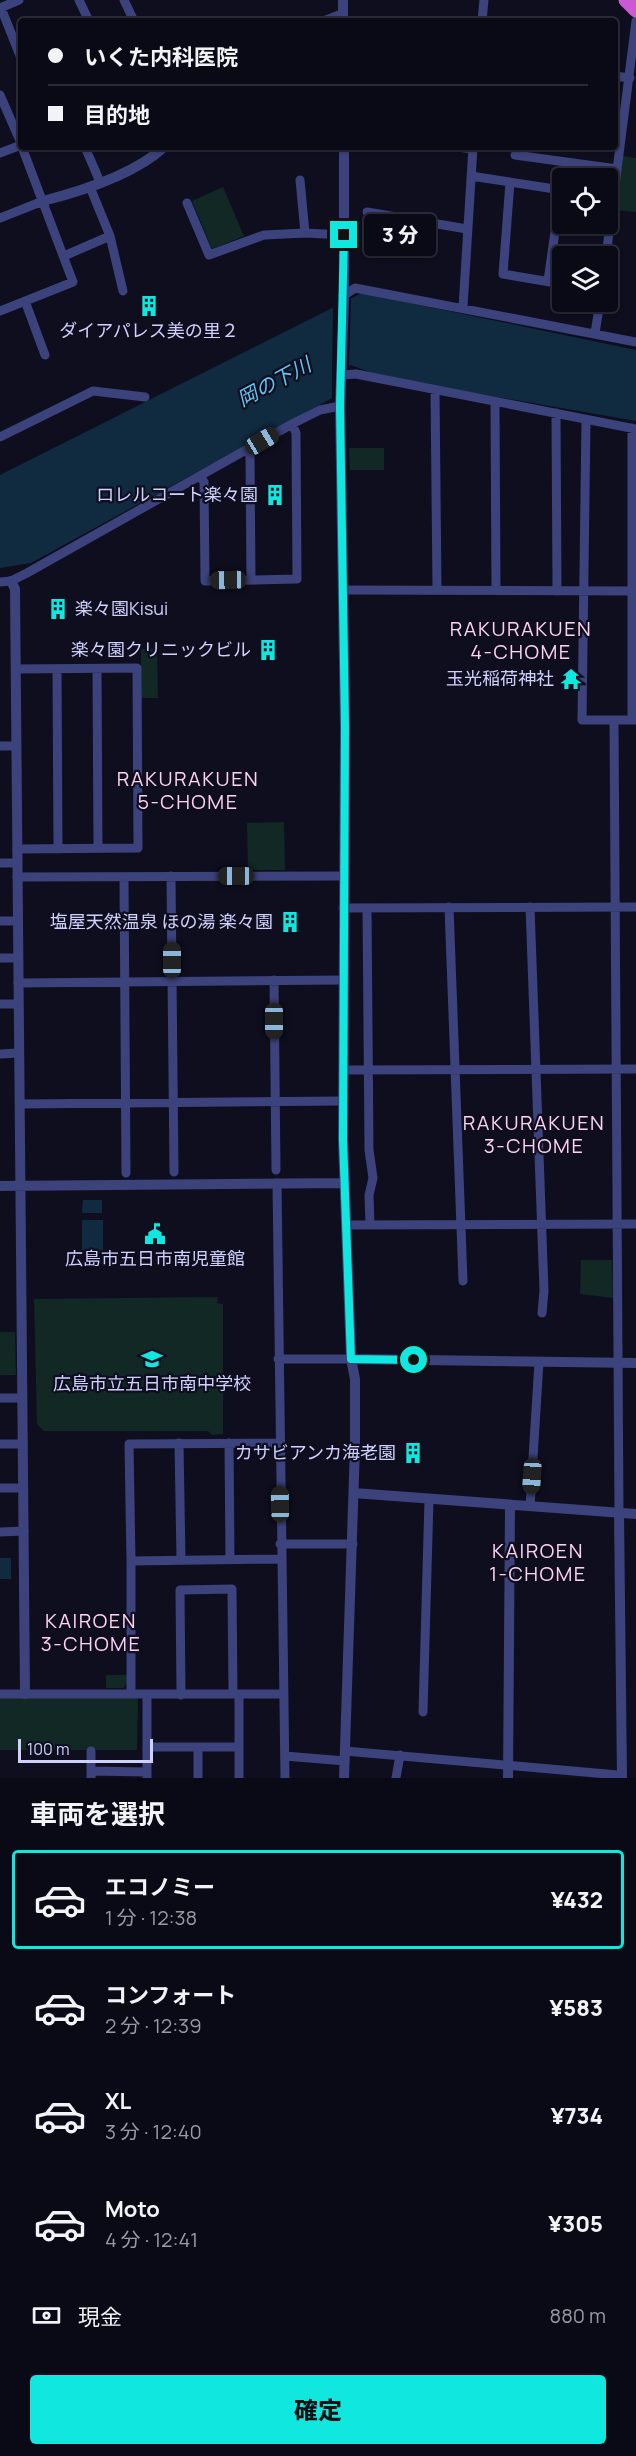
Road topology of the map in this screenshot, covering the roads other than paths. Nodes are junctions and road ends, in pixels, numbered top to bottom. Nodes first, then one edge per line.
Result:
1 (20, 0) edge
2 (79, 0) edge
3 (124, 0) edge
4 (343, 0) edge
5 (484, 0) edge
6 (0, 8) edge
7 (633, 8) edge
8 (88, 18) edge
9 (133, 18) edge
10 (343, 18) edge
11 (482, 18) edge
12 (18, 51) edge
13 (618, 76) edge
14 (630, 78) junction
15 (0, 95) edge
16 (18, 118) edge
17 (11, 121) junction
18 (18, 136) edge
19 (18, 146) edge
20 (24, 150) edge
21 (86, 150) edge
22 (160, 150) edge
23 (344, 150) edge
24 (473, 150) edge
25 (0, 153) edge
26 (515, 155) dead end
27 (610, 168) edge
28 (617, 168) edge
29 (471, 176) junction
30 (300, 180) dead end
31 (510, 182) junction
32 (95, 185) junction
33 (43, 201) junction
34 (187, 203) dead end
35 (368, 212) dead end
36 (0, 218) edge
37 (467, 229) junction
38 (305, 233) junction
39 (344, 235) junction
40 (110, 236) junction
41 (64, 256) junction
42 (548, 281) junction
43 (552, 282) edge
44 (123, 291) dead end
45 (343, 298) junction
46 (25, 301) junction
47 (463, 307) junction
48 (0, 311) edge
49 (598, 312) edge
50 (595, 333) junction
51 (636, 342) edge
52 (45, 355) dead end
53 (341, 372) junction
54 (435, 390) junction
55 (146, 397) dead end
56 (495, 402) junction
57 (340, 406) junction
58 (556, 413) junction
59 (586, 420) junction
60 (292, 424) junction
61 (634, 428) edge
62 (0, 437) edge
63 (247, 450) junction
64 (200, 476) junction
65 (251, 580) junction
66 (5, 581) edge
67 (344, 590) junction
68 (437, 590) junction
69 (496, 590) junction
70 (557, 591) junction
71 (584, 591) junction
72 (634, 591) edge
73 (16, 669) junction
74 (57, 669) junction
75 (97, 669) junction
76 (614, 720) junction
77 (634, 720) edge
78 (0, 746) edge
79 (16, 746) junction
80 (98, 848) junction
81 (17, 849) junction
82 (58, 849) junction
83 (0, 863) edge
84 (17, 863) junction
85 (171, 876) junction
86 (343, 876) junction
87 (17, 877) junction
88 (124, 877) junction
89 (449, 907) junction
90 (530, 907) junction
91 (614, 907) junction
92 (636, 907) edge
93 (343, 908) junction
94 (367, 908) junction
95 (0, 921) edge
96 (18, 921) junction
97 (0, 958) edge
98 (18, 958) junction
99 (274, 980) junction
100 (344, 980) junction
101 (172, 981) junction
102 (125, 982) junction
103 (18, 983) junction
104 (0, 1004) edge
105 (18, 1004) junction
106 (19, 1053) junction
107 (0, 1054) edge
108 (454, 1069) junction
109 (615, 1069) junction
110 (636, 1069) edge
111 (344, 1070) junction
112 (369, 1070) junction
113 (536, 1070) junction
114 (275, 1101) junction
115 (344, 1101) junction
116 (126, 1103) junction
117 (173, 1103) junction
118 (20, 1104) junction
119 (276, 1170) dead end
120 (174, 1172) dead end
121 (126, 1173) dead end
122 (278, 1182) junction
123 (345, 1183) junction
124 (20, 1185) junction
125 (0, 1186) edge
126 (616, 1224) junction
127 (636, 1224) edge
128 (346, 1225) junction
129 (370, 1225) junction
130 (460, 1225) junction
131 (541, 1225) junction
132 (463, 1281) dead end
133 (542, 1313) dead end
134 (278, 1359) junction
135 (351, 1359) junction
136 (539, 1362) junction
137 (617, 1362) junction
138 (636, 1364) edge
139 (0, 1398) edge
140 (22, 1398) junction
141 (179, 1443) junction
142 (229, 1443) junction
143 (279, 1443) junction
144 (0, 1444) edge
145 (22, 1444) junction
146 (0, 1488) edge
147 (23, 1488) junction
148 (354, 1493) junction
149 (429, 1499) junction
150 (510, 1505) junction
151 (530, 1506) junction
152 (619, 1513) junction
153 (636, 1514) edge
154 (24, 1531) junction
155 (0, 1532) edge
156 (280, 1544) junction
157 (353, 1544) junction
158 (181, 1560) junction
159 (230, 1560) junction
160 (280, 1560) junction
161 (131, 1561) junction
162 (0, 1694) edge
163 (25, 1694) junction
164 (131, 1694) junction
165 (147, 1694) junction
166 (236, 1694) junction
167 (282, 1694) junction
168 (181, 1695) junction
169 (423, 1712) dead end
170 (147, 1747) junction
171 (198, 1747) junction
172 (239, 1747) junction
173 (91, 1751) dead end
174 (400, 1755) junction
175 (285, 1756) junction
176 (345, 1756) junction
177 (508, 1765) junction
178 (91, 1775) edge
179 (147, 1775) edge
180 (198, 1778) edge
181 (239, 1778) edge
182 (285, 1778) edge
183 (344, 1778) edge
184 (396, 1778) edge
185 (402, 1778) edge
186 (508, 1778) edge
187 (623, 1778) edge

1 - 6 street
2 - 8 street
3 - 9 street
4 - 10 street
5 - 11 street
6 - 12 street
7 - 14 street
13 - 14 street
14 - 28 street
15 - 17 street
16 - 17 street
17 - 18 street
19 - 25 street
20 - 33 street
21 - 32 street
22 - 32 street
23 - 39 street
24 - 29 street
26 - 27 street
29 - 31 street
29 - 37 street
30 - 38 street
31 - 42 street
31 - 42 street
32 - 33 street
32 - 40 street
33 - 36 street
33 - 41 street
34 - 38 street
35 - 37 street
37 - 47 street
38 - 39 street
39 - 45 street
40 - 41 street
40 - 44 street
41 - 46 street
42 - 43 street
45 - 47 street
45 - 53 street
46 - 48 street
46 - 52 street
47 - 50 street
49 - 50 street
50 - 51 street
53 - 54 street
53 - 57 street
54 - 56 street
54 - 68 street
55 - 62 street
56 - 58 street
56 - 69 street
57 - 60 street
57 - 67 street
58 - 59 street
58 - 70 street
59 - 61 street
59 - 71 street
60 - 63 street
60 - 65 street
61 - 72 street
63 - 64 street
63 - 65 street
64 - 65 street
64 - 66 street
66 - 73 street
67 - 68 street
67 - 86 street
68 - 69 street
69 - 70 street
70 - 71 street
71 - 72 street
71 - 76 street
72 - 77 street
73 - 74 street
73 - 79 street
74 - 75 street
74 - 82 street
75 - 80 street
75 - 80 street
76 - 77 street
76 - 91 street
78 - 79 street
79 - 81 street
80 - 82 street
81 - 82 street
81 - 84 street
83 - 84 street
84 - 87 street
85 - 86 street
85 - 88 street
85 - 101 street
86 - 93 street
87 - 88 street
87 - 96 street
88 - 102 street
89 - 90 street
89 - 94 street
89 - 108 street
90 - 91 street
90 - 113 street
91 - 92 street
91 - 109 street
93 - 94 street
93 - 100 street
94 - 112 street
95 - 96 street
96 - 98 street
97 - 98 street
98 - 103 street
99 - 100 street
99 - 101 street
99 - 114 street
100 - 111 street
101 - 102 street
101 - 117 street
102 - 103 street
102 - 116 street
103 - 105 street
104 - 105 street
105 - 106 street
106 - 107 street
106 - 118 street
108 - 112 street
108 - 113 street
108 - 130 street
109 - 110 street
109 - 113 street
109 - 126 street
111 - 112 street
111 - 115 street
112 - 129 street
113 - 131 street
114 - 115 street
114 - 117 street
114 - 119 street
115 - 123 street
116 - 117 street
116 - 118 street
116 - 121 street
117 - 120 street
118 - 124 street
122 - 123 street
122 - 124 street
122 - 134 street
123 - 128 street
124 - 125 street
124 - 140 street
126 - 127 street
126 - 131 street
126 - 137 street
128 - 129 street
128 - 135 street
129 - 130 street
130 - 131 street
130 - 132 street
131 - 133 street
134 - 135 street
134 - 143 street
135 - 136 street
135 - 148 street
136 - 137 street
136 - 151 street
137 - 138 street
137 - 152 street
139 - 140 street
140 - 145 street
141 - 142 street
141 - 158 street
141 - 161 street
142 - 143 street
142 - 159 street
143 - 156 street
144 - 145 street
145 - 147 street
146 - 147 street
147 - 154 street
148 - 149 street
148 - 157 street
149 - 150 street
149 - 169 street
150 - 151 street
150 - 177 street
151 - 152 street
152 - 153 street
152 - 187 street
154 - 155 street
154 - 163 street
156 - 157 street
156 - 160 street
157 - 176 street
158 - 159 street
158 - 161 street
159 - 160 street
160 - 167 street
161 - 164 street
162 - 163 street
163 - 164 street
164 - 165 street
165 - 168 street
165 - 170 street
166 - 167 street
166 - 168 street
166 - 168 street
166 - 172 street
167 - 175 street
170 - 171 street
170 - 179 street
171 - 172 street
171 - 180 street
172 - 181 street
173 - 178 street
174 - 176 street
174 - 177 street
174 - 184 street
174 - 185 street
175 - 176 street
175 - 182 street
176 - 183 street
177 - 186 street
177 - 187 street
178 - 179 street

